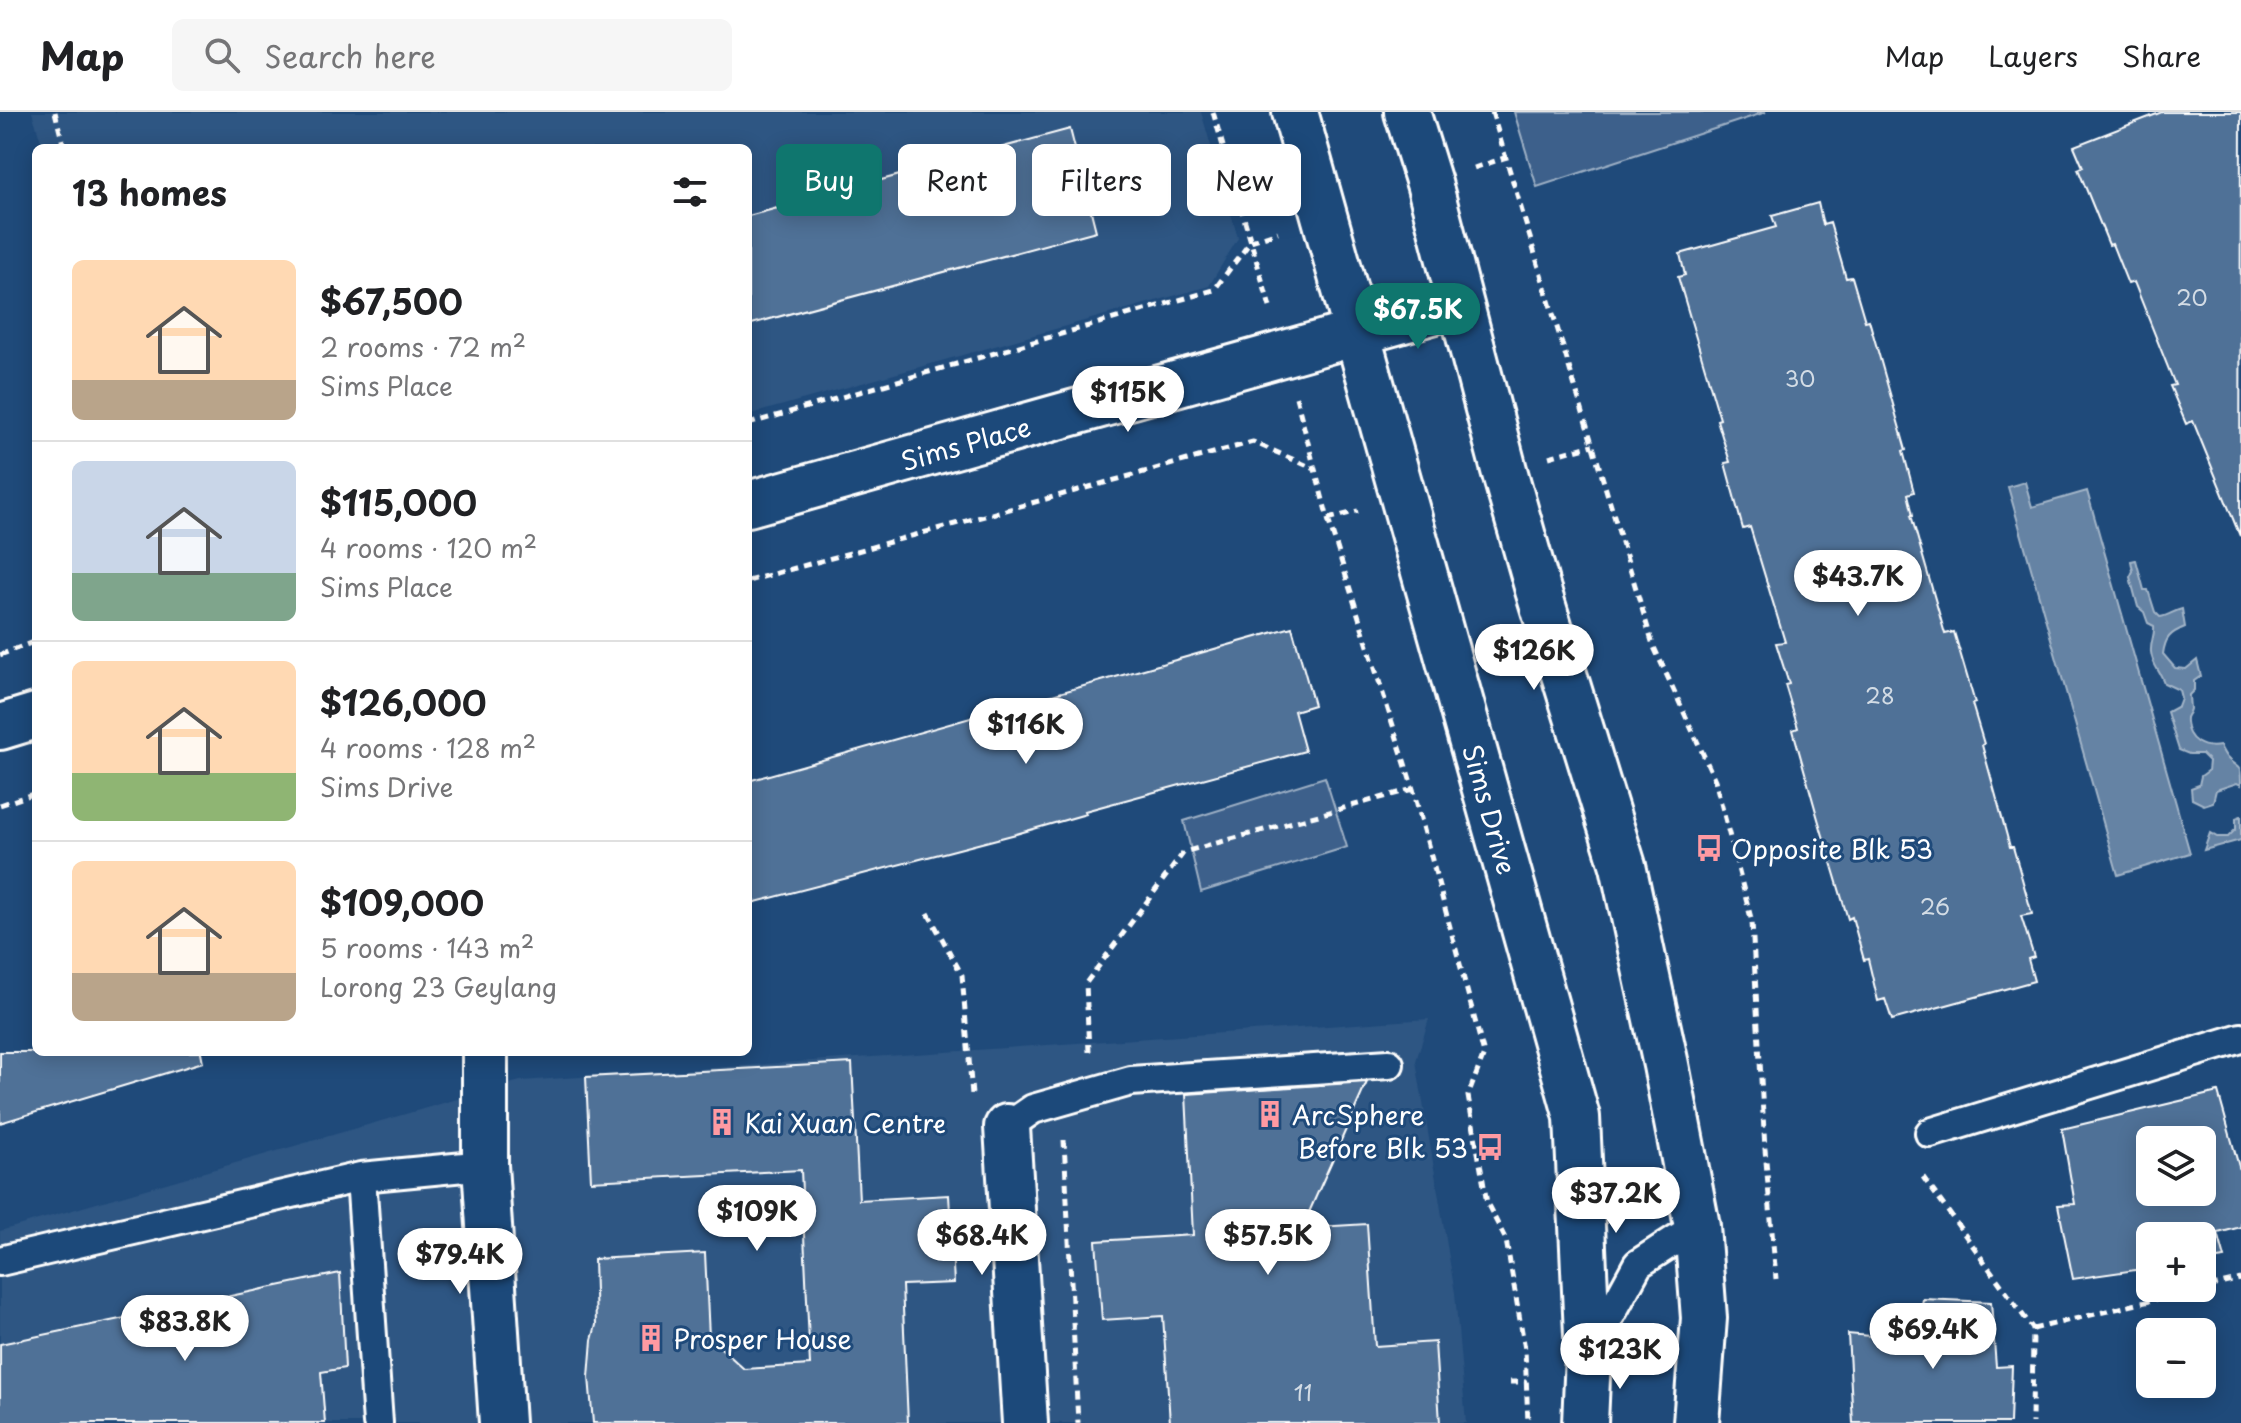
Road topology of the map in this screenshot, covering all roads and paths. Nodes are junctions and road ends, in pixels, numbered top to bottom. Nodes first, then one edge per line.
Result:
1 (55, 112) edge
2 (1213, 112) edge
3 (1295, 112) edge
4 (1407, 112) edge
5 (1492, 112) edge
6 (63, 144) edge
7 (1504, 158) junction
8 (1429, 183) junction
9 (1325, 217) junction
10 (1251, 241) junction
11 (1460, 304) junction
12 (1358, 332) junction
13 (1284, 355) junction
14 (752, 423) edge
15 (1315, 469) junction
16 (752, 503) edge
17 (752, 580) edge
18 (32, 643) edge
19 (0, 655) edge
20 (32, 717) edge
21 (0, 727) edge
22 (32, 794) edge
23 (0, 805) edge
24 (2241, 1038) edge
25 (485, 1056) edge
26 (1389, 1064) dead end
27 (1007, 1127) joint
28 (1930, 1133) dead end
29 (485, 1165) junction
30 (361, 1177) junction
31 (1923, 1177) dead end
32 (1697, 1226) junction
33 (0, 1261) edge
34 (1776, 1279) dead end
35 (2241, 1279) edge
36 (2033, 1329) junction
37 (1588, 1356) junction
38 (1510, 1382) dead end
39 (1527, 1382) junction
40 (378, 1423) edge
41 (502, 1423) edge
42 (1025, 1423) edge
43 (1528, 1423) edge
44 (1585, 1423) edge
45 (1696, 1423) edge
46 (2032, 1423) edge

1 - 6 path
2 - 10 path
3 - 9 street, Sims Drive
4 - 8 street
5 - 7 path
7 - 8 path
7 - 34 path
8 - 11 street
9 - 10 path
9 - 12 street, Sims Drive
10 - 13 path
10 - 14 path
11 - 12 street, Sims Place
11 - 32 street
12 - 13 street, Sims Place
12 - 37 street, Sims Drive
13 - 15 path
13 - 16 street, Sims Place
15 - 17 path
15 - 39 path
18 - 19 path
20 - 21 street
22 - 23 path
24 - 28 lane
25 - 29 street
26 - 27 lane
27 - 42 street
29 - 30 lane
29 - 41 street
30 - 33 lane
30 - 40 lane
31 - 36 path
32 - 37 lane
32 - 45 street
35 - 36 path
36 - 46 path
37 - 44 street, Sims Drive
38 - 39 path
39 - 43 path

